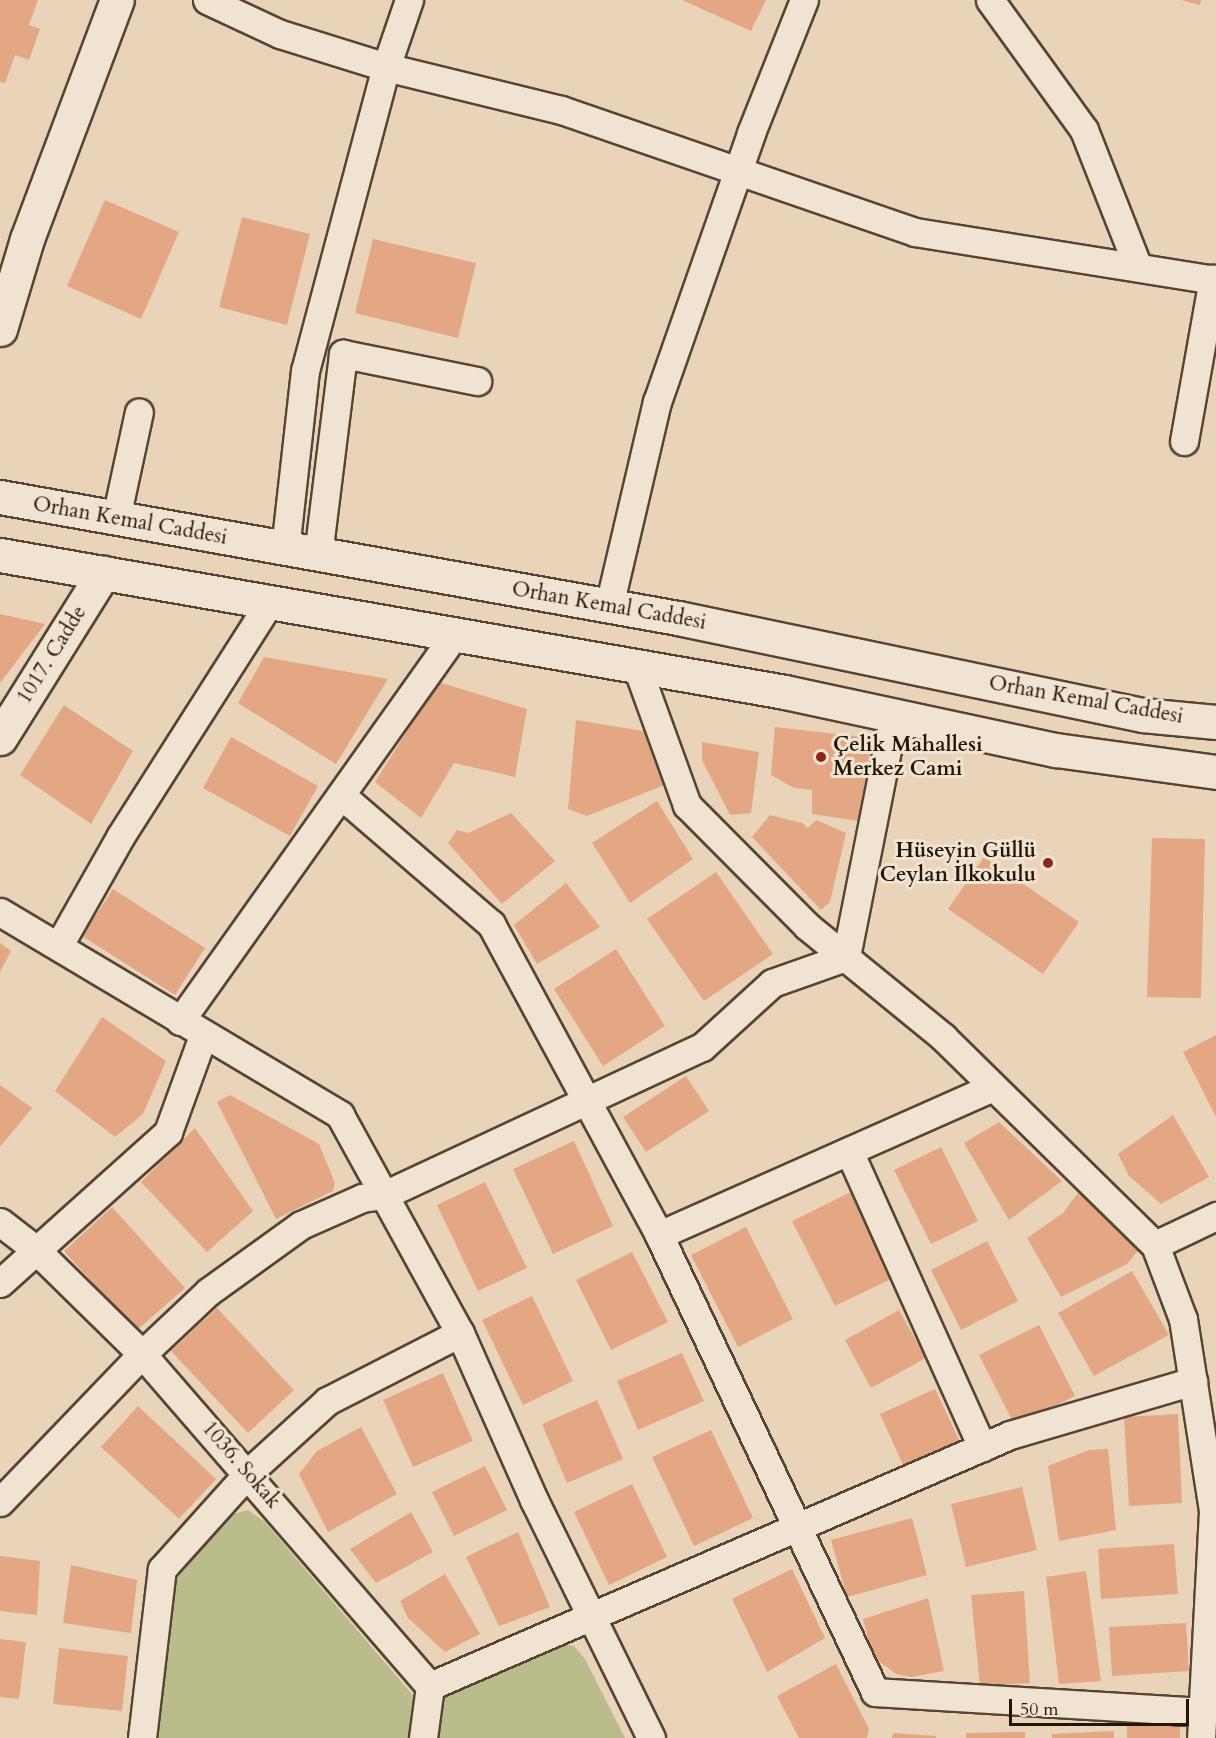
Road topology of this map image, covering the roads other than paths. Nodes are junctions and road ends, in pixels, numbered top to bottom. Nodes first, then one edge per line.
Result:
1 (117, 0) edge
2 (207, 0) edge
3 (409, 0) edge
4 (804, 0) edge
5 (990, 0) edge
6 (386, 67) junction
7 (738, 170) junction
8 (1138, 267) junction
9 (1214, 279) edge
10 (0, 328) edge
11 (477, 381) dead end
12 (139, 411) dead end
13 (1184, 441) dead end
14 (0, 497) edge
15 (116, 518) junction
16 (285, 549) junction
17 (0, 555) edge
18 (318, 555) junction
19 (103, 573) junction
20 (269, 603) junction
21 (609, 606) junction
22 (454, 636) junction
23 (637, 667) junction
24 (894, 715) junction
25 (1216, 722) edge
26 (0, 738) edge
27 (1216, 772) edge
28 (341, 795) junction
29 (0, 912) edge
30 (59, 945) junction
31 (846, 957) junction
32 (180, 1021) junction
33 (203, 1036) junction
34 (993, 1087) junction
35 (588, 1100) junction
36 (849, 1151) junction
37 (384, 1195) junction
38 (1216, 1216) edge
39 (0, 1222) edge
40 (659, 1235) junction
41 (1155, 1245) junction
42 (35, 1249) junction
43 (0, 1283) edge
44 (460, 1334) junction
45 (142, 1354) junction
46 (1193, 1381) junction
47 (982, 1447) junction
48 (248, 1473) junction
49 (0, 1502) edge
50 (1215, 1511) edge
51 (799, 1528) junction
52 (592, 1617) junction
53 (430, 1686) junction
54 (1202, 1725) edge
55 (142, 1738) edge
56 (423, 1738) edge
57 (651, 1738) edge

1 - 10 main road
2 - 6 street
3 - 6 street
4 - 7 street
5 - 8 street
6 - 7 street
6 - 16 street
7 - 8 street
7 - 21 street
8 - 9 street
9 - 13 street
11 - 18 street
12 - 15 street
14 - 15 main road, Orhan Kemal Caddesi
15 - 16 main road, Orhan Kemal Caddesi
16 - 18 main road, Orhan Kemal Caddesi
17 - 19 main road
18 - 21 main road, Orhan Kemal Caddesi
19 - 20 main road
19 - 26 main road, 1017. Cadde
20 - 22 main road
20 - 30 street
21 - 25 main road, Orhan Kemal Caddesi
22 - 23 main road
22 - 28 street
23 - 24 main road
23 - 31 street
24 - 27 main road
24 - 31 street
28 - 32 street
28 - 35 street
29 - 30 street
30 - 32 street
31 - 34 street
31 - 35 street
32 - 33 street
33 - 37 street
33 - 42 street
34 - 36 street
34 - 41 street
35 - 37 street
35 - 40 street
36 - 40 street
36 - 47 street
37 - 44 street
37 - 45 street
38 - 41 street
39 - 42 street, 1036. Sokak
40 - 51 street
41 - 46 street
42 - 43 street
42 - 45 street, 1036. Sokak
44 - 48 street
44 - 52 street
45 - 48 street, 1036. Sokak
45 - 49 street
46 - 47 street
46 - 50 street
47 - 51 street
48 - 53 street, 1036. Sokak
48 - 55 street
50 - 54 street
51 - 52 street
51 - 54 street
52 - 53 street
52 - 57 street
53 - 56 street

